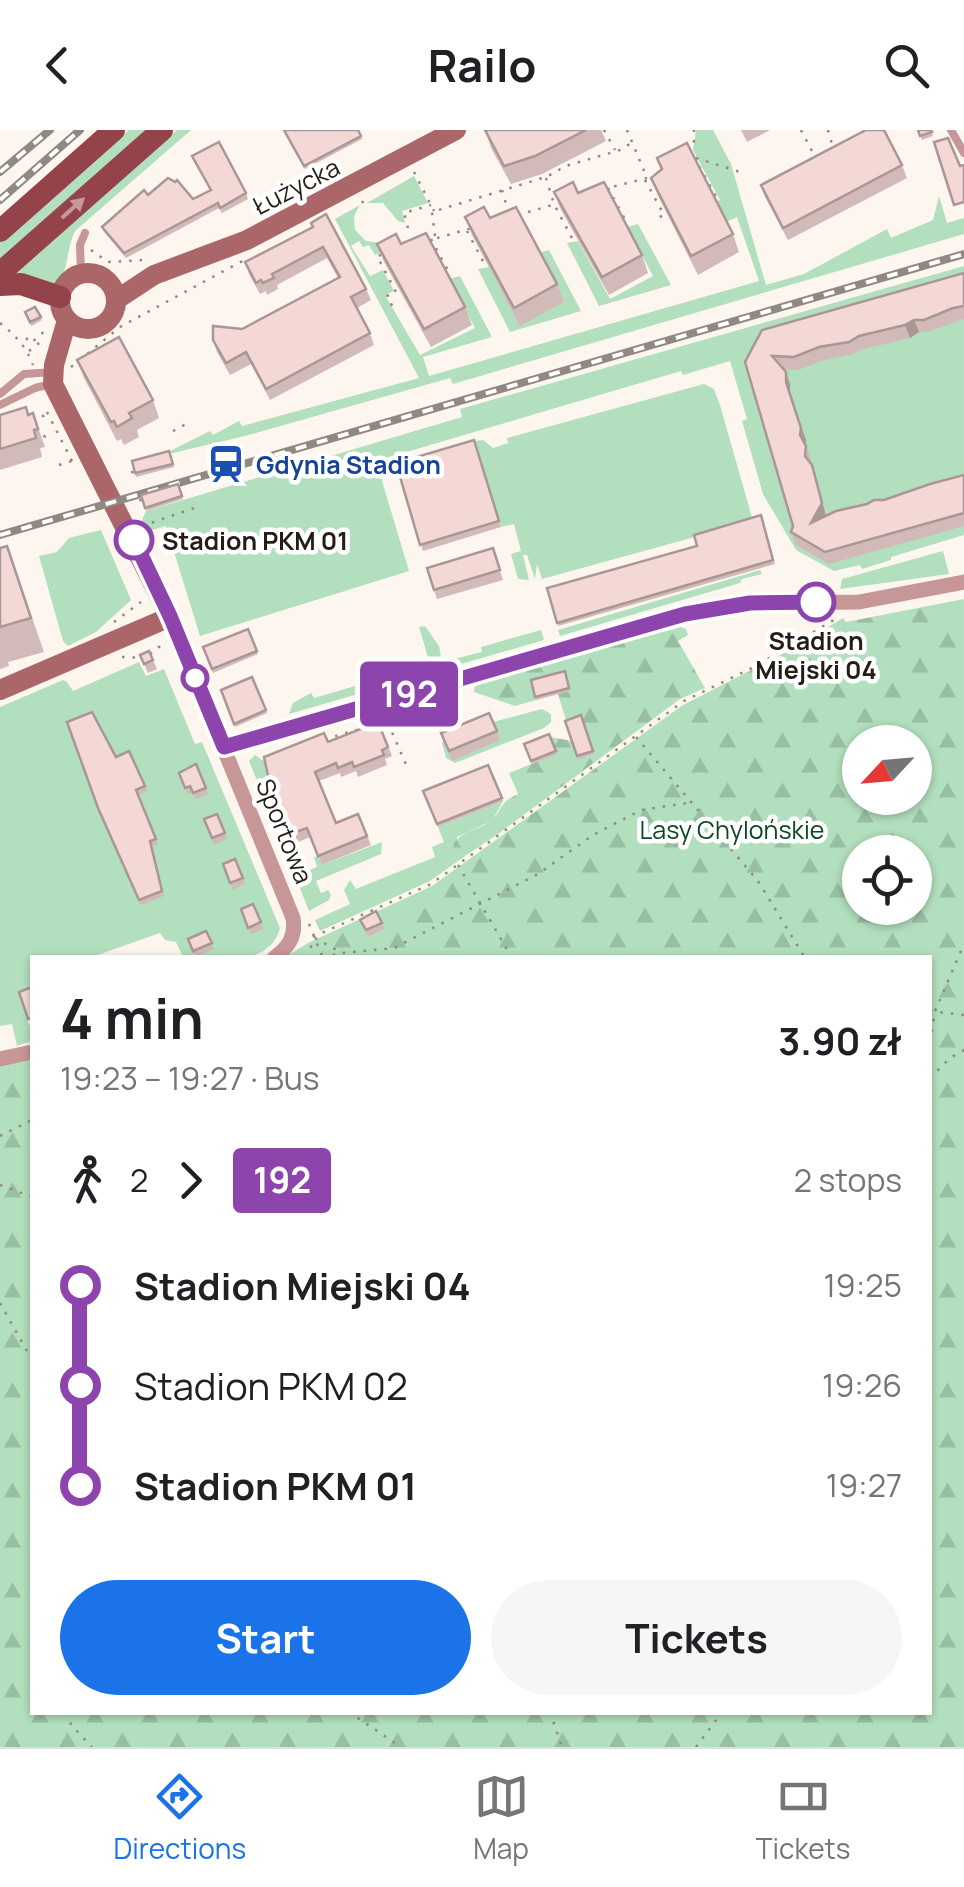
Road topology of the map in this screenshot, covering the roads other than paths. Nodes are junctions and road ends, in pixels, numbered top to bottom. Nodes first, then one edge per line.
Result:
1 (114, 130) edge
2 (162, 130) edge
3 (456, 130) edge
4 (951, 130) edge
5 (964, 153) edge
6 (0, 230) edge
7 (84, 234) road end
8 (0, 272) edge
9 (82, 274) junction
10 (0, 286) edge
11 (112, 291) junction
12 (60, 297) junction
13 (67, 327) junction
14 (57, 374) junction
15 (0, 394) edge
16 (0, 405) edge
17 (964, 582) edge
18 (170, 616) junction
19 (0, 690) edge
20 (224, 747) junction
21 (277, 955) edge
22 (30, 1052) edge
23 (0, 1060) edge

1 - 6 main road
8 -> 2 main road
3 - 11 street, Łużycka
4 - 5 lane
7 - 9 lane
9 - 11 street, Łużycka
9 - 12 street
10 - 12 main road
11 - 13 street
12 - 13 street
13 - 14 street
14 - 15 lane
14 - 16 lane
14 - 18 street, Sportowa
17 - 20 street
18 - 19 street
18 - 20 street, Sportowa
20 - 21 street, Sportowa
22 - 23 street

